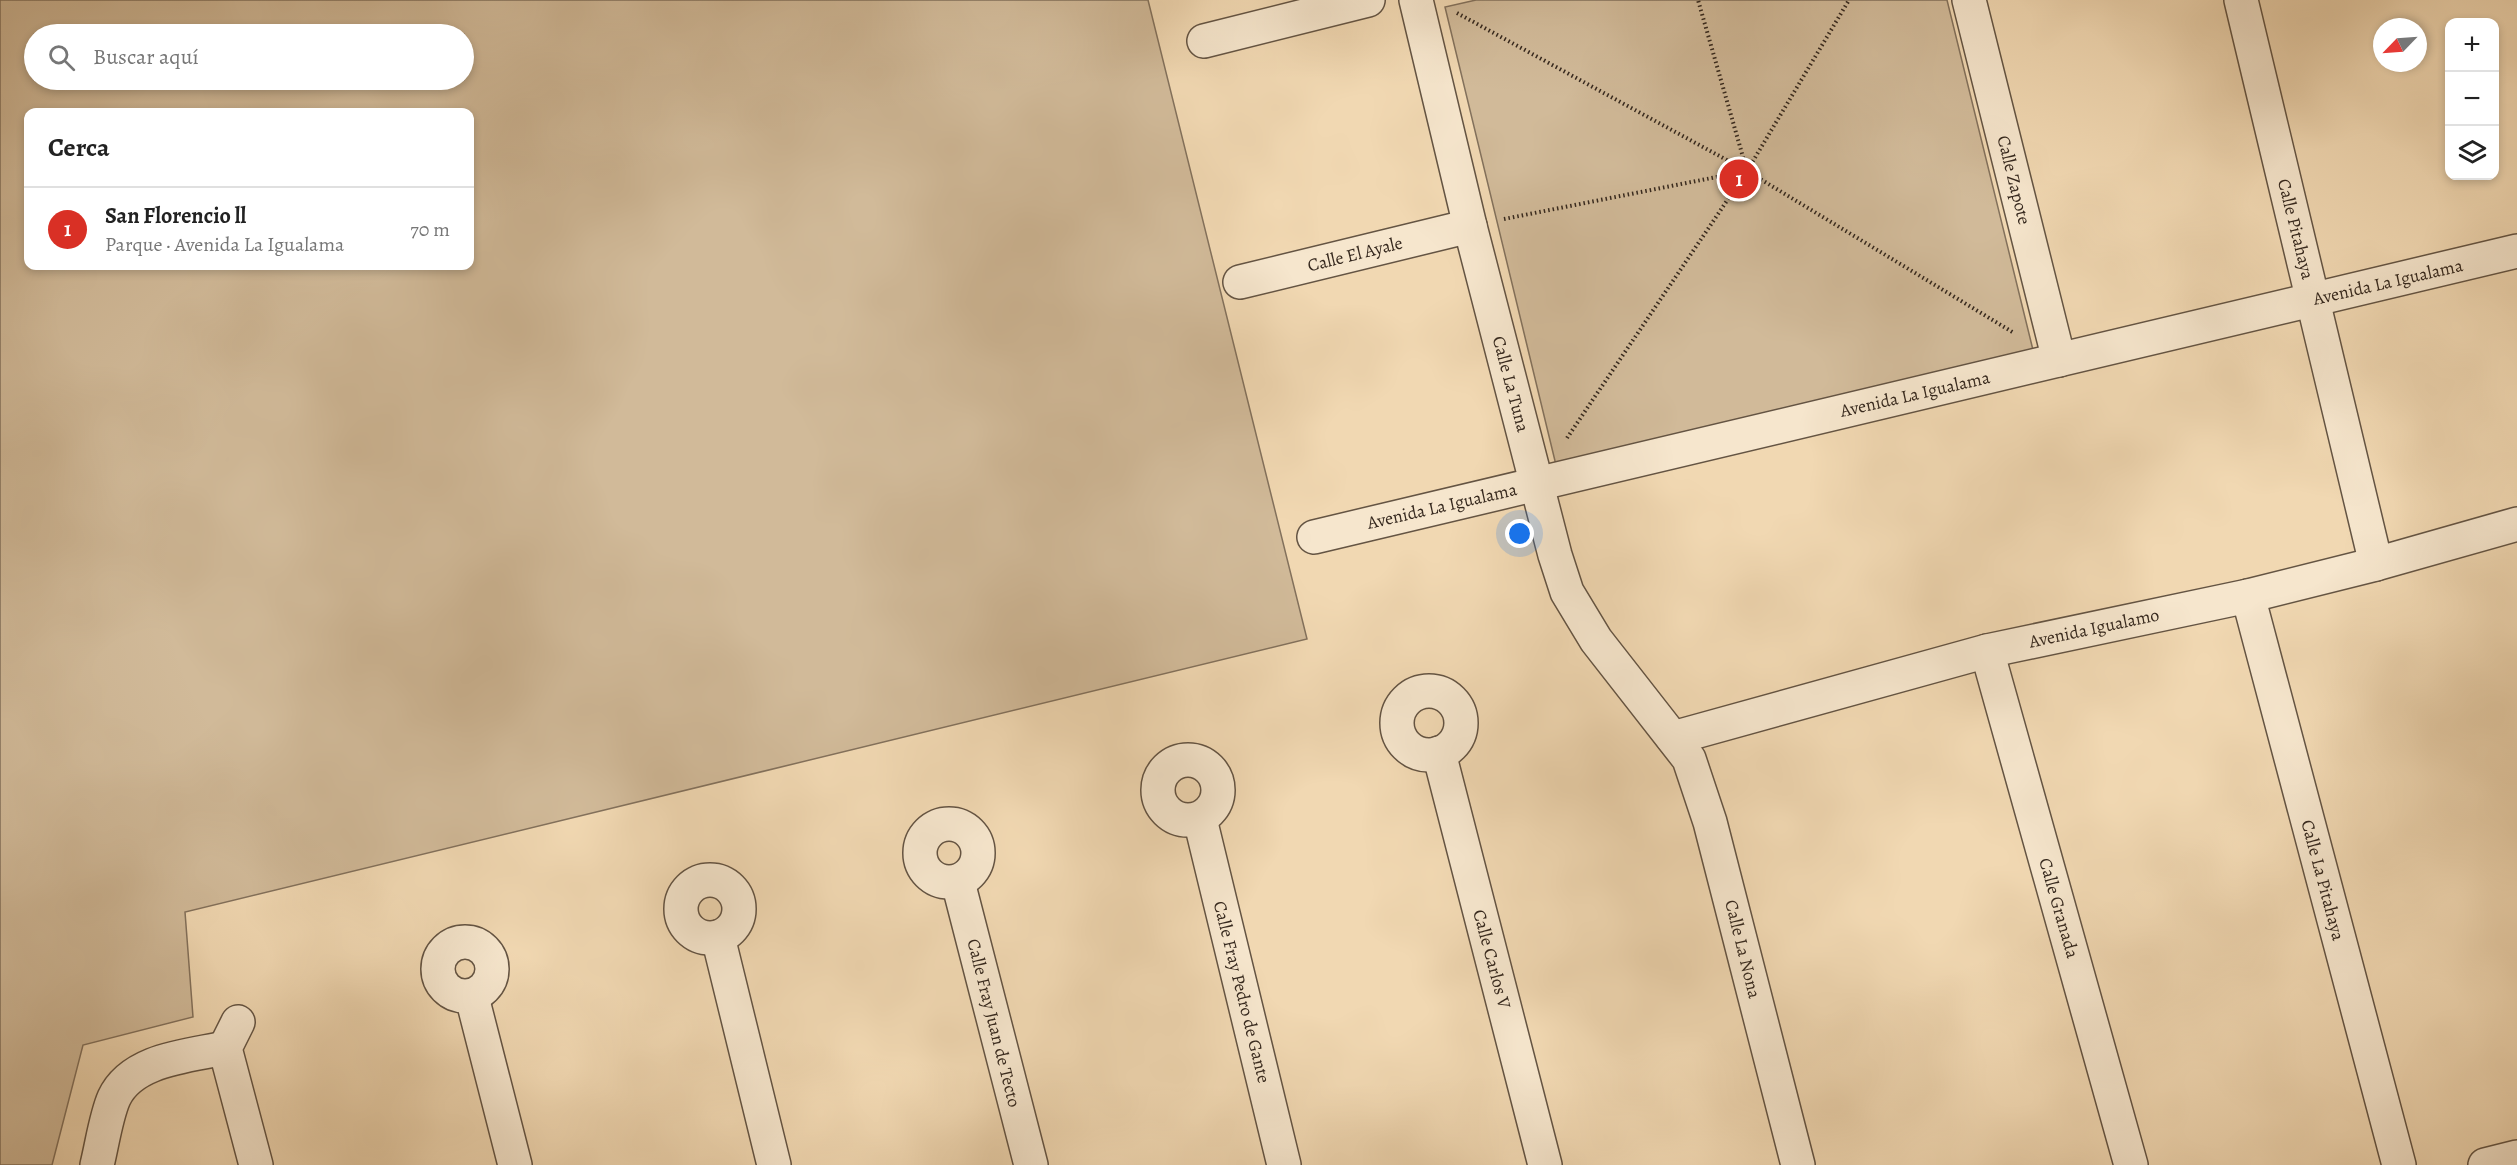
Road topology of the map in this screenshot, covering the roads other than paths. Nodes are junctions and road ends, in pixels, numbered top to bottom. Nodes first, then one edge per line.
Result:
1 (1368, 0) edge
2 (1416, 0) edge
3 (1969, 0) edge
4 (2241, 0) edge
5 (1204, 41) dead end
6 (1470, 226) junction
7 (2517, 251) edge
8 (1240, 282) dead end
9 (2313, 300) junction
10 (2059, 360) junction
11 (1537, 484) junction
12 (2517, 524) edge
13 (1314, 537) dead end
14 (2376, 564) junction
15 (2248, 596) junction
16 (1987, 651) junction
17 (1673, 738) junction
18 (1439, 753) dead end
19 (1200, 819) dead end
20 (958, 882) dead end
21 (718, 937) dead end
22 (472, 997) dead end
23 (2517, 1157) edge
24 (97, 1165) edge
25 (256, 1165) edge
26 (515, 1165) edge
27 (774, 1165) edge
28 (1031, 1165) edge
29 (1284, 1165) edge
30 (1545, 1165) edge
31 (1798, 1165) edge
32 (2131, 1165) edge
33 (2399, 1165) edge
34 (2485, 1165) edge

1 - 5 street
2 - 6 street, Calle La Tuna
3 - 10 street, Calle Zapote
4 - 9 street, Calle Pitahaya
6 - 8 street, Calle El Ayale
6 - 11 street, Calle La Tuna
7 - 9 street, Avenida La Igualama
9 - 10 street, Avenida La Igualama
9 - 14 street, Calle Pitahaya
10 - 11 street, Avenida La Igualama
11 - 13 street, Avenida La Igualama
11 - 17 street, Calle La Tuna
12 - 14 street, Avenida Igualamo
14 - 15 street, Avenida Igualamo
15 - 16 street, Avenida Igualamo
15 - 33 street, Calle La Pitahaya
16 - 17 street, Avenida Igualamo
16 - 32 street, Calle Granada
17 - 31 street, Calle La Nona
18 - 30 street, Calle Carlos V
19 - 29 street, Calle Fray Pedro de Gante
20 - 28 street, Calle Fray Juan de Tecto
21 - 27 street
22 - 26 street
23 - 34 street
24 - 25 street

